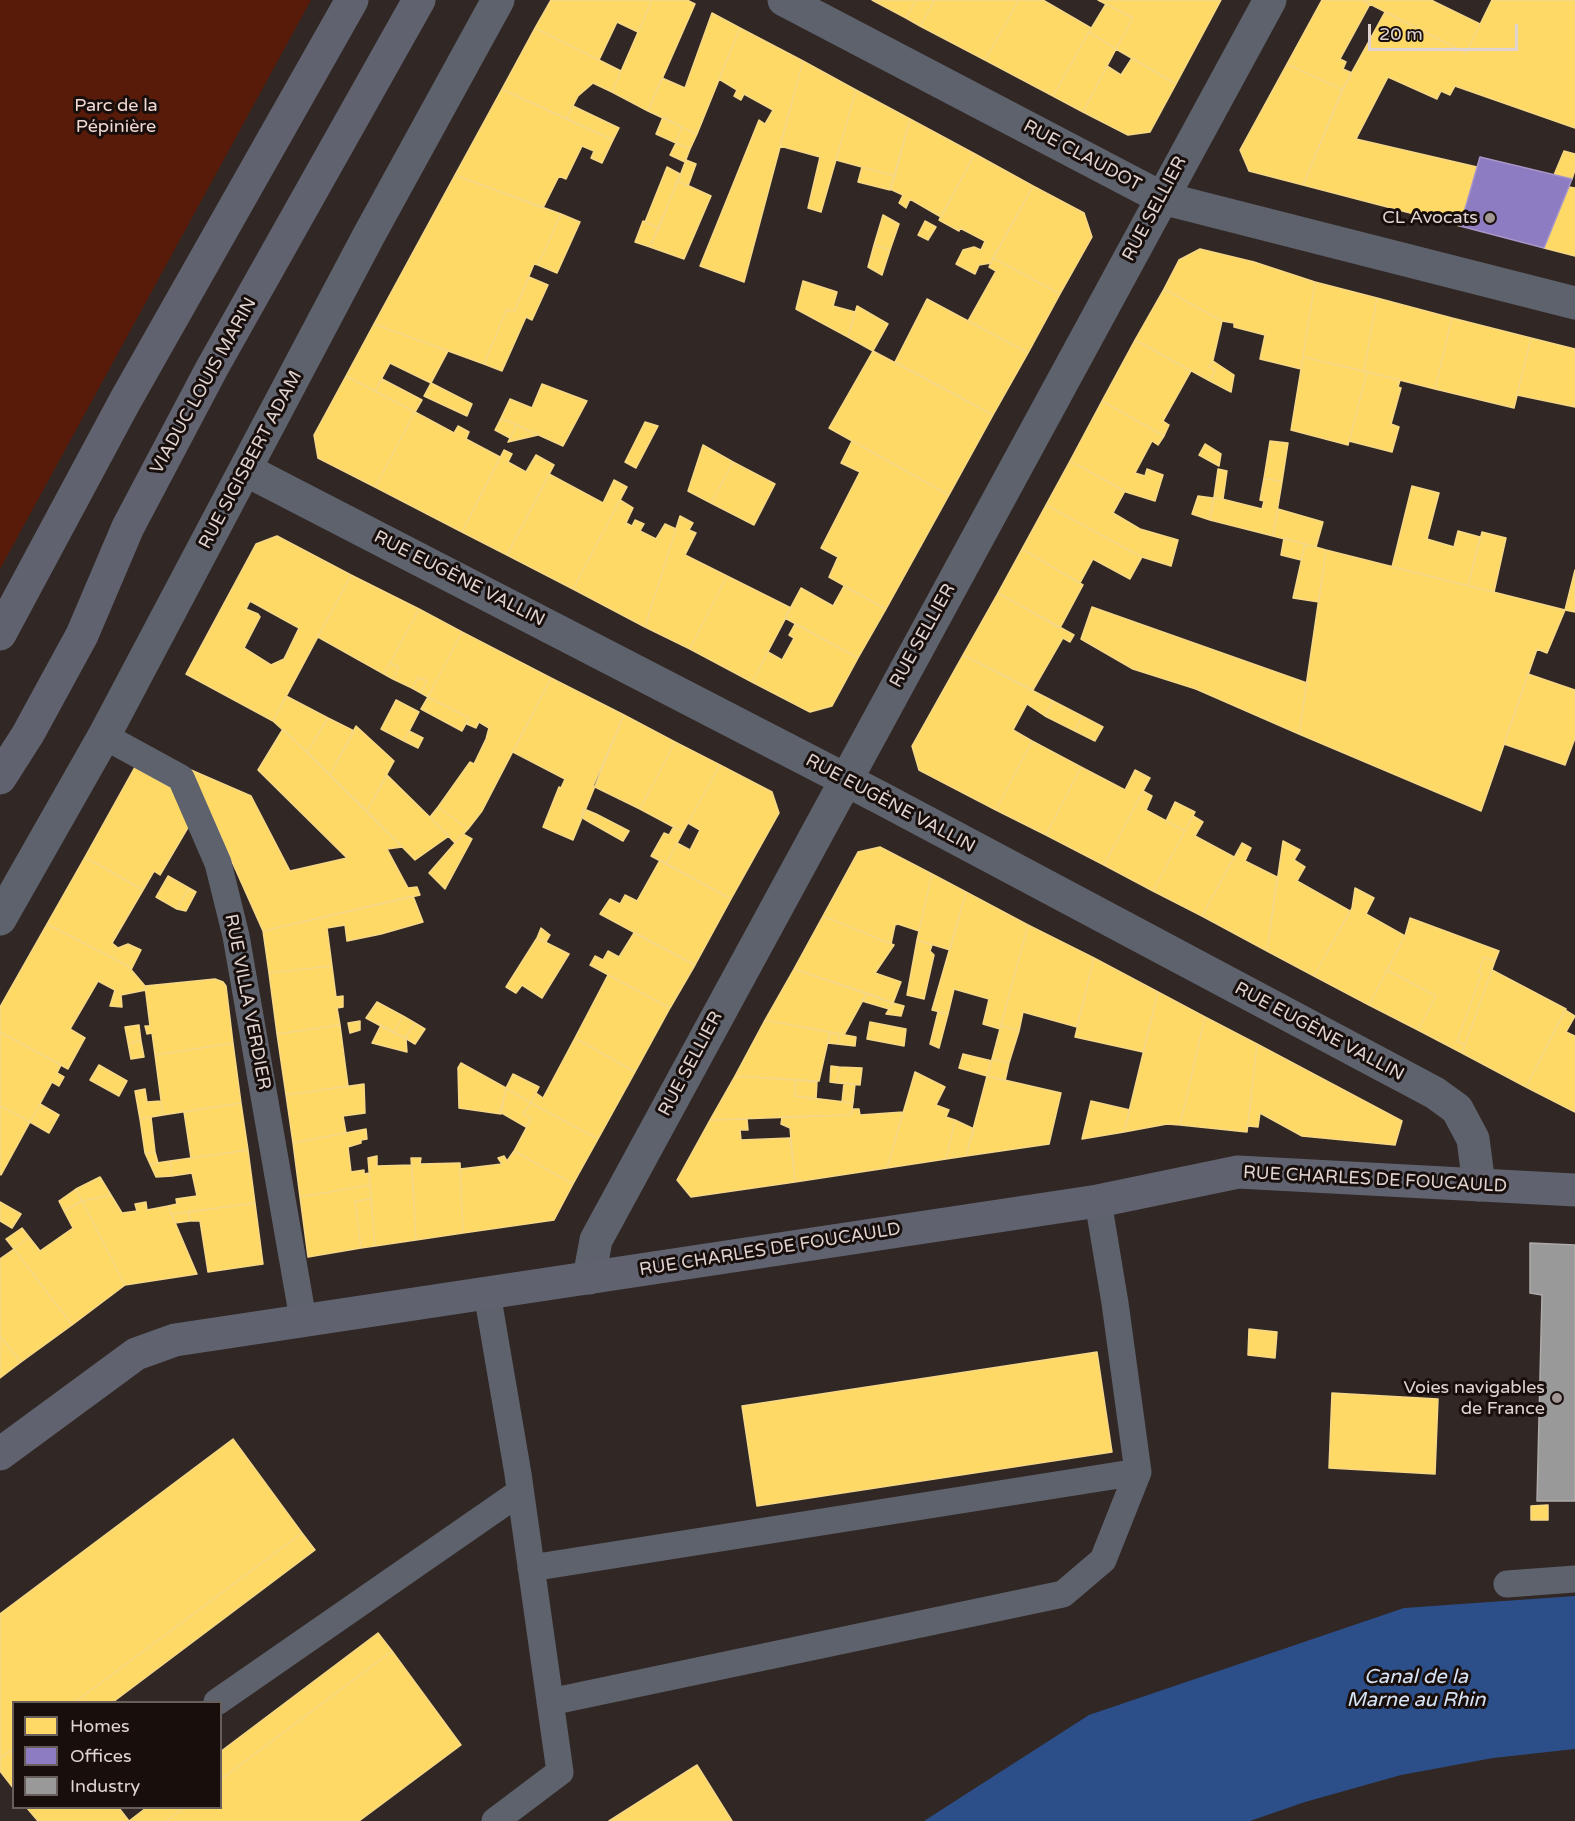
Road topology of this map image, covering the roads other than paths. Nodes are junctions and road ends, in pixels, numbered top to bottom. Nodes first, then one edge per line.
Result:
1 (352, 0) edge
2 (419, 0) edge
3 (498, 0) edge
4 (784, 0) edge
5 (1270, 0) edge
6 (1162, 198) junction
7 (1575, 303) edge
8 (246, 470) junction
9 (0, 634) edge
10 (104, 736) junction
11 (0, 778) edge
12 (846, 780) junction
13 (0, 919) edge
14 (1479, 1185) junction
15 (1575, 1190) edge
16 (1098, 1201) junction
17 (589, 1278) junction
18 (487, 1293) junction
19 (303, 1319) junction
20 (0, 1454) edge
21 (1138, 1472) junction
22 (520, 1492) junction
23 (531, 1568) junction
24 (1575, 1578) edge
25 (1507, 1584) dead end
26 (218, 1701) edge
27 (550, 1702) junction
28 (495, 1821) edge

1 - 9 main road
2 - 11 main road, VIADUC LOUIS MARIN
3 - 8 street, RUE SIGISBERT ADAM
4 - 6 street, RUE CLAUDOT
5 - 6 street, RUE SELLIER
6 - 7 street, RUE CLAUDOT
6 - 12 street, RUE SELLIER
8 - 10 street, RUE SIGISBERT ADAM
8 - 12 street, RUE EUGÈNE VALLIN
10 - 13 street, RUE SIGISBERT ADAM
10 - 19 lane, RUE VILLA VERDIER
12 - 14 street, RUE EUGÈNE VALLIN
12 - 17 street, RUE SELLIER
14 - 15 main road, RUE CHARLES DE FOUCAULD
14 - 16 main road, RUE CHARLES DE FOUCAULD
16 - 17 main road, RUE CHARLES DE FOUCAULD
16 - 21 lane
17 - 18 main road, RUE CHARLES DE FOUCAULD
18 - 19 main road, RUE CHARLES DE FOUCAULD
18 - 22 lane
19 - 20 main road, RUE CHARLES DE FOUCAULD
21 - 23 lane
21 - 27 lane
22 - 23 lane
22 - 26 lane
23 - 27 lane
24 - 25 lane
27 - 28 lane

